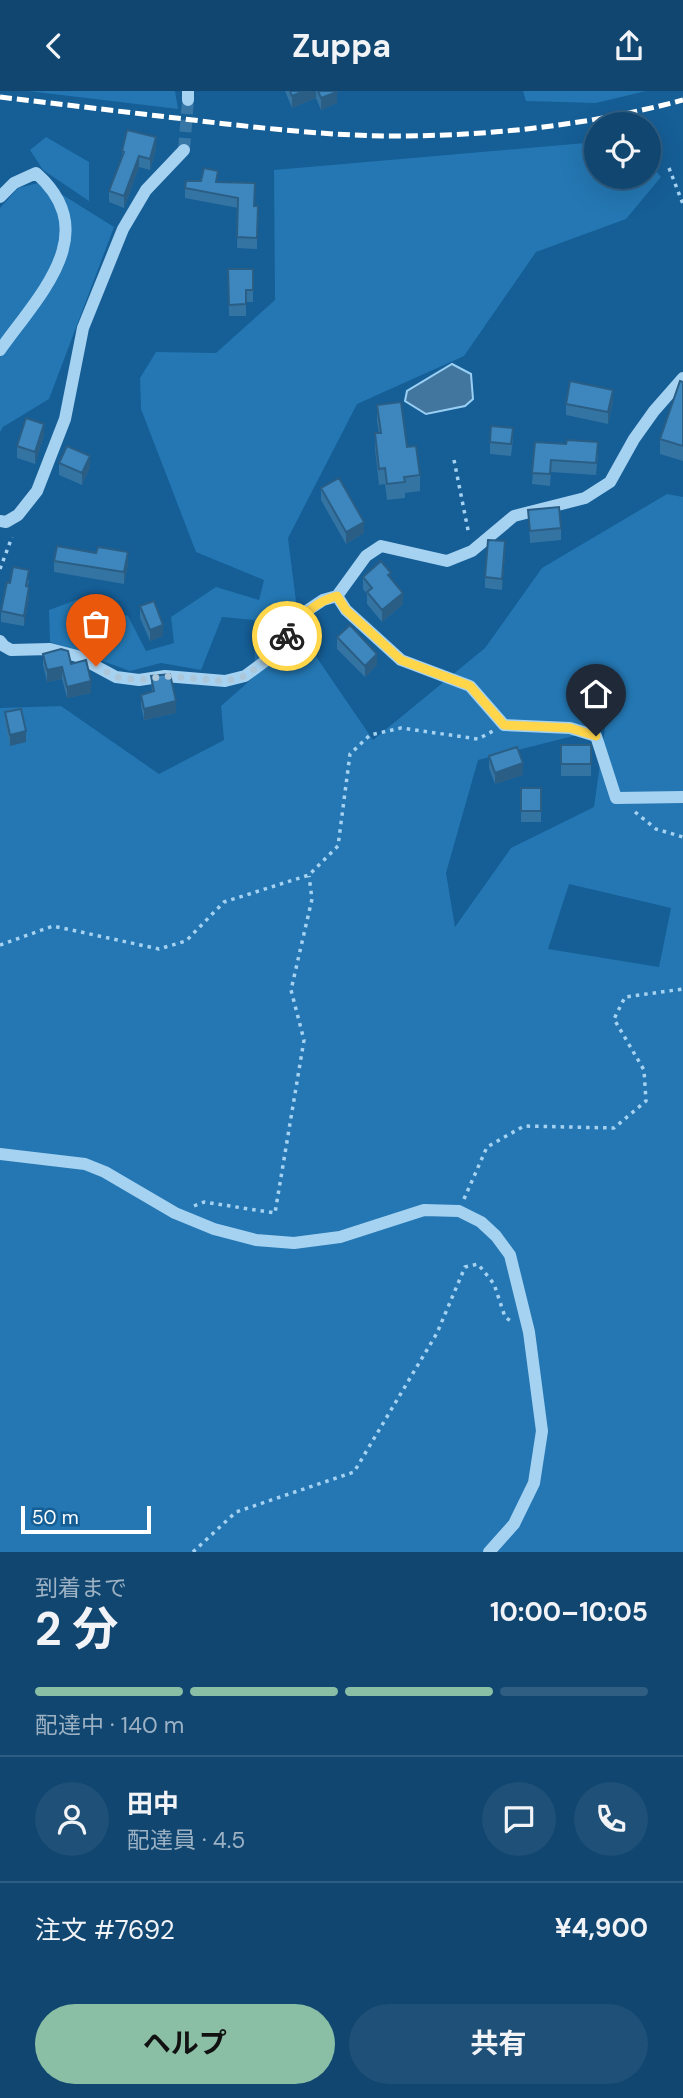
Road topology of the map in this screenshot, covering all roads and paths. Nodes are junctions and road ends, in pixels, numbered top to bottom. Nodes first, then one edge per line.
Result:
1 (184, 150) tunnel mouth
2 (669, 168) dead end
3 (0, 197) edge
4 (683, 204) edge
5 (0, 350) edge
6 (683, 378) edge
7 (454, 460) dead end
8 (0, 521) edge
9 (12, 537) dead end
10 (472, 551) junction
11 (0, 569) edge
12 (337, 596) junction
13 (0, 641) edge
14 (504, 725) junction
15 (683, 797) edge
16 (617, 798) junction
17 (683, 837) edge
18 (309, 875) junction
19 (0, 945) edge
20 (683, 989) edge
21 (0, 1154) edge
22 (459, 1211) junction
23 (176, 1213) junction
24 (529, 1332) junction
25 (193, 1552) edge
26 (489, 1552) edge

1 - 8 street
2 - 4 path
3 - 5 street
6 - 10 street
7 - 10 path
9 - 11 path
10 - 12 street
12 - 13 street
12 - 14 street
14 - 16 street
14 - 18 path
15 - 16 street
16 - 17 path
18 - 19 path
18 - 23 path
20 - 22 path
21 - 23 street
22 - 23 street
22 - 24 street
24 - 25 path
24 - 26 street

